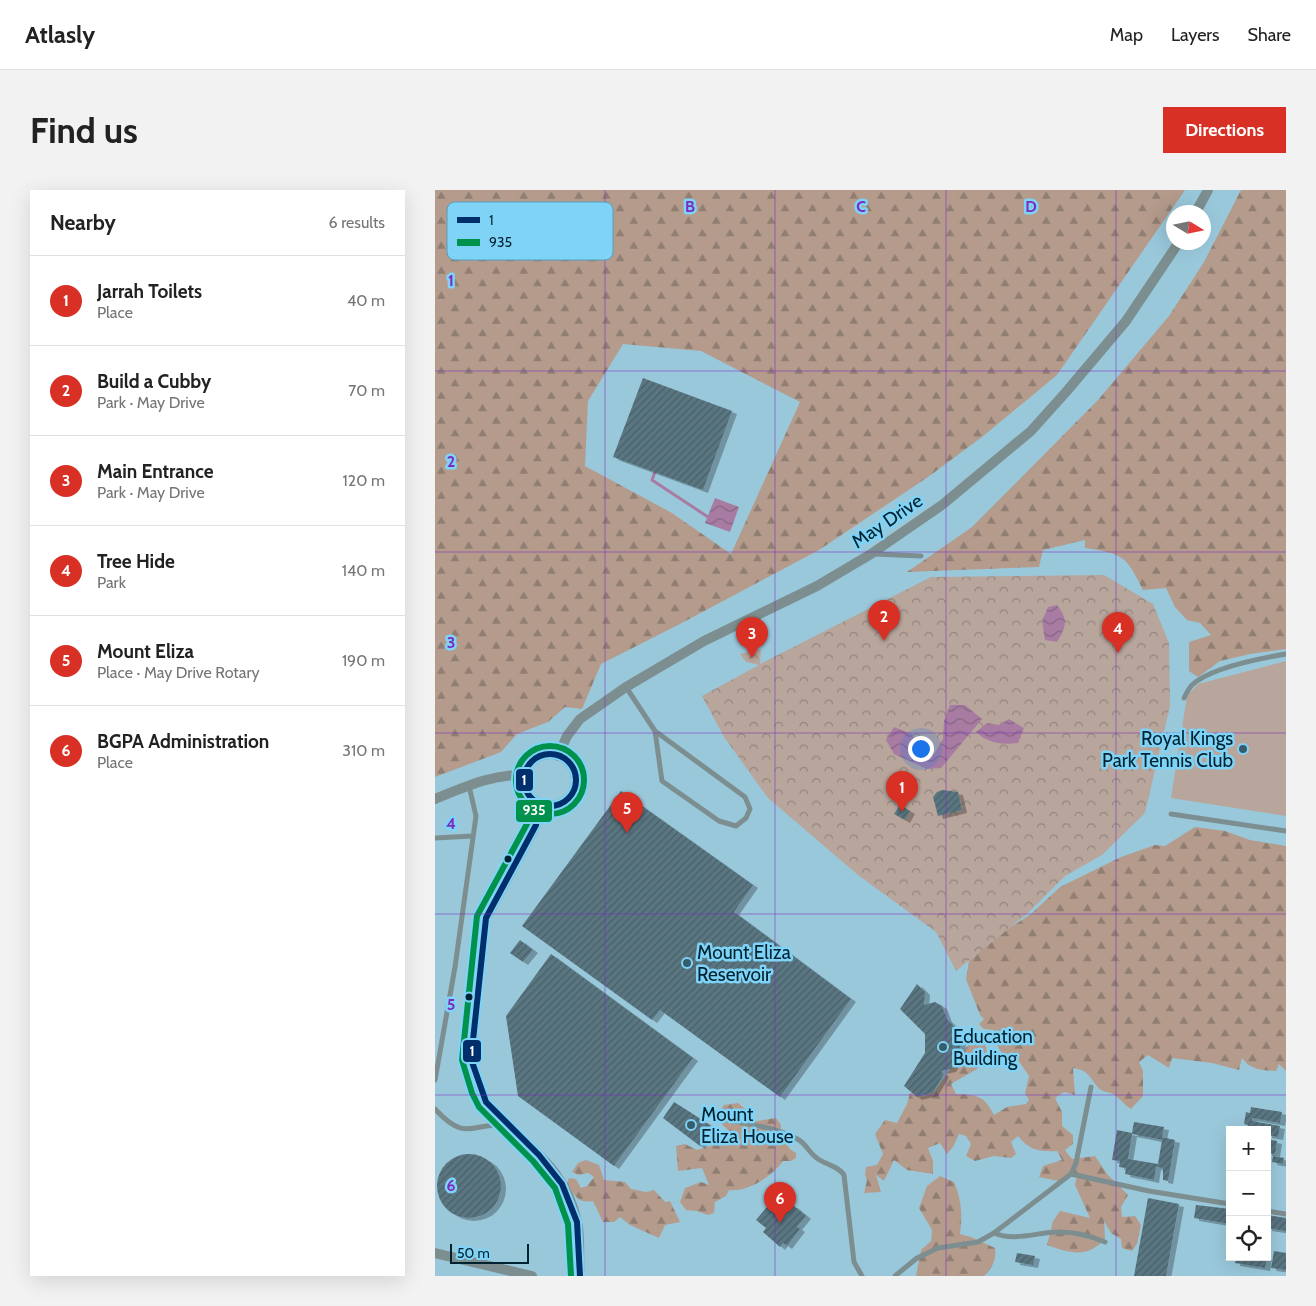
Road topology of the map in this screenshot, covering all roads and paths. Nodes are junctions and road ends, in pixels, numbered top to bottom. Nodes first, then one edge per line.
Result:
1 (1208, 190) edge
2 (1200, 205) edge
3 (1174, 250) edge
4 (871, 554) junction
5 (921, 556) dead end
6 (1286, 654) edge
7 (626, 687) junction
8 (1184, 698) dead end
9 (655, 731) junction
10 (558, 756) junction
11 (525, 775) junction
12 (469, 786) junction
13 (435, 798) edge
14 (540, 804) junction
15 (1171, 814) dead end
16 (1286, 831) edge
17 (473, 836) junction
18 (435, 838) edge
19 (435, 1080) edge
20 (1091, 1087) dead end
21 (435, 1109) edge
22 (723, 1119) dead end
23 (512, 1127) junction
24 (1071, 1174) junction
25 (1226, 1203) edge
26 (1271, 1211) edge
27 (1286, 1214) edge
28 (994, 1233) junction
29 (1105, 1242) dead end
30 (435, 1253) edge
31 (532, 1276) edge
32 (580, 1276) edge
33 (862, 1276) edge
34 (895, 1276) edge

1 - 2 street
3 - 4 street, May Drive
4 - 5 lane
4 - 7 street, May Drive
6 - 8 lane
7 - 9 lane
7 - 10 street, May Drive
9 - 9 lane
10 - 11 street
10 - 14 street
11 - 12 street
11 - 14 street
12 - 13 street
12 - 17 lane
14 - 23 street
15 - 16 lane
17 - 18 lane
17 - 19 lane
20 - 24 lane
21 - 23 lane
22 - 33 lane
23 - 32 street
24 - 25 lane
24 - 28 lane
26 - 27 lane
28 - 29 lane
28 - 34 lane
30 - 31 street

